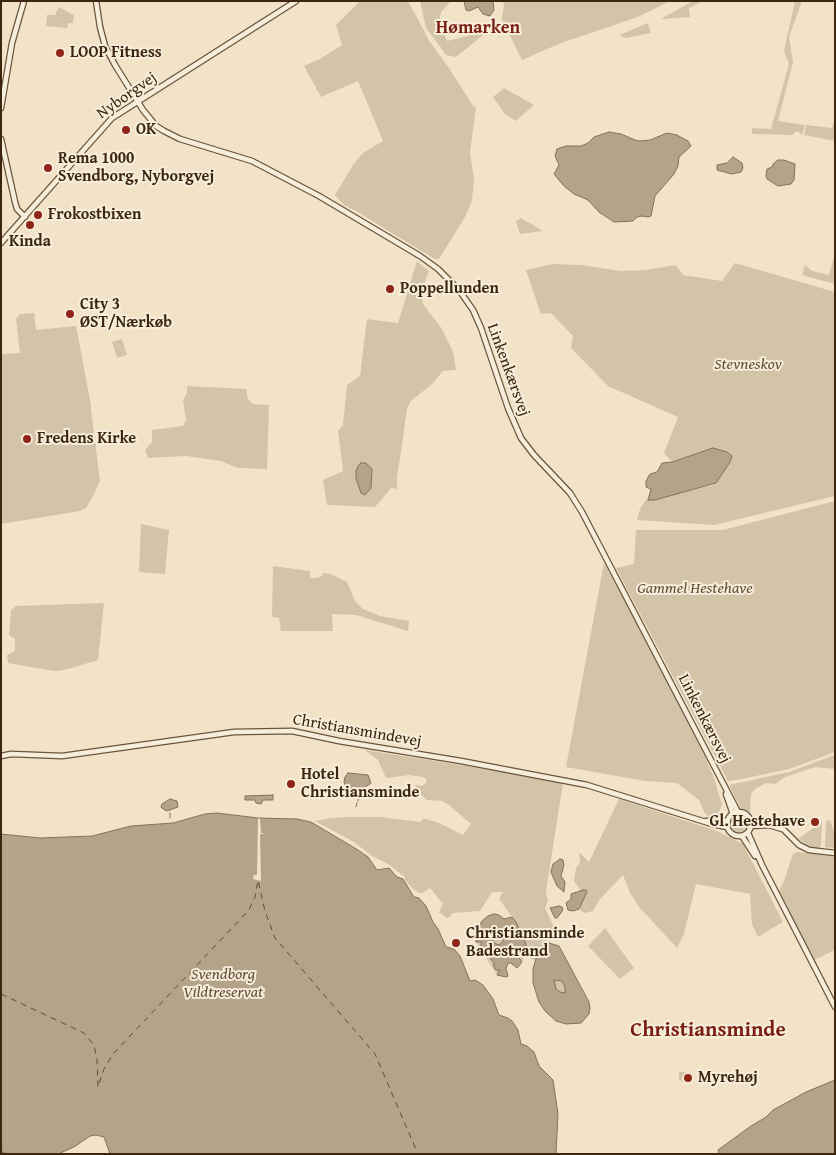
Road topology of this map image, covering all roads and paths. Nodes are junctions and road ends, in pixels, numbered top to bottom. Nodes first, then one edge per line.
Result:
1 (24, 1) edge
2 (96, 1) edge
3 (296, 1) edge
4 (138, 101) junction
5 (1, 108) edge
6 (1, 140) edge
7 (25, 217) junction
8 (1, 243) edge
9 (1, 756) edge
10 (723, 783) junction
11 (738, 812) junction
12 (732, 814) junction
13 (702, 821) junction
14 (728, 821) junction
15 (751, 823) junction
16 (727, 827) junction
17 (748, 834) junction
18 (742, 836) junction
19 (835, 853) edge
20 (762, 865) junction
21 (835, 1007) edge

1 - 5 street
2 - 4 street, Linkenkærsvej
3 - 4 street, Nyborgvej
4 - 7 street, Nyborgvej
4 - 10 street, Linkenkærsvej
6 - 7 street
7 - 8 street, Nyborgvej
9 - 13 street, Christiansmindevej
10 - 11 street, Linkenkærsvej
10 - 12 street, Linkenkærsvej
11 - 12 street
11 - 15 street
12 - 14 street
13 - 14 street, Christiansmindevej
13 - 16 street, Christiansmindevej
14 - 16 street
15 - 17 street
15 - 19 street
16 - 18 street
17 - 18 street
17 - 20 street
18 - 20 street
20 - 21 street

